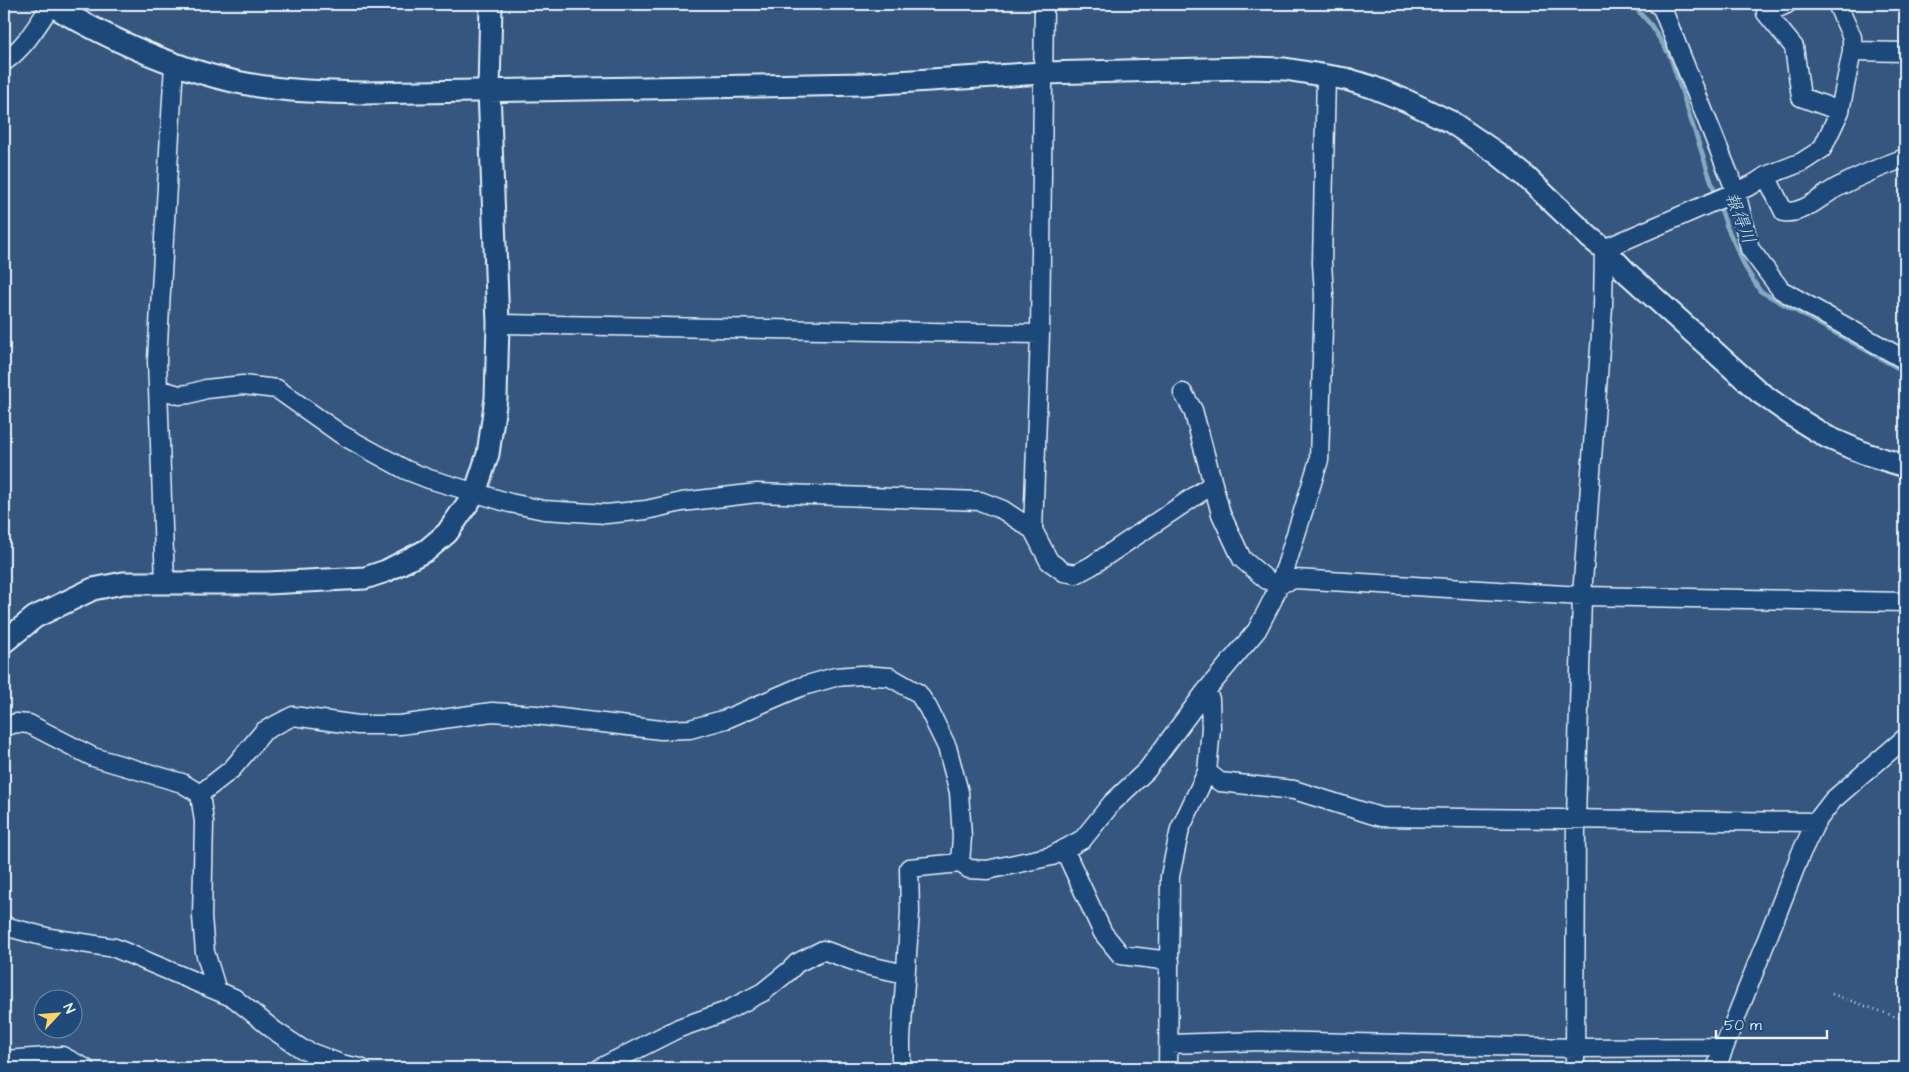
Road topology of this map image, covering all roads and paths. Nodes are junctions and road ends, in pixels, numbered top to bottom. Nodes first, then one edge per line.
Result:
1 (50, 4) edge
2 (491, 4) edge
3 (1044, 4) edge
4 (1657, 4) edge
5 (1787, 4) edge
6 (1837, 4) edge
7 (1852, 51) junction
8 (1905, 52) edge
9 (4, 62) edge
10 (174, 64) junction
11 (1043, 73) junction
12 (1326, 74) junction
13 (488, 90) junction
14 (1840, 110) junction
15 (1905, 158) edge
16 (1766, 176) junction
17 (1736, 192) junction
18 (1604, 249) junction
19 (498, 324) junction
20 (1040, 334) junction
21 (1905, 360) edge
22 (159, 389) junction
23 (1183, 393) dead end
24 (1905, 466) edge
25 (1213, 484) junction
26 (475, 493) junction
27 (1033, 530) junction
28 (165, 582) junction
29 (1278, 584) junction
30 (1582, 596) junction
31 (1905, 602) edge
32 (4, 642) edge
33 (1205, 692) junction
34 (4, 727) edge
35 (1905, 738) edge
36 (1207, 772) junction
37 (200, 794) junction
38 (1576, 820) junction
39 (1816, 822) junction
40 (1064, 849) junction
41 (960, 863) junction
42 (4, 926) edge
43 (1170, 961) junction
44 (904, 974) junction
45 (217, 991) junction
46 (1832, 994) dead end
47 (1905, 1020) edge
48 (1170, 1044) junction
49 (1724, 1047) junction
50 (1576, 1048) junction
51 (4, 1060) edge
52 (85, 1068) edge
53 (361, 1068) edge
54 (600, 1068) edge
55 (901, 1068) edge
56 (1168, 1068) edge
57 (1575, 1068) edge
58 (1716, 1068) edge

1 - 9 street
1 - 10 street
2 - 13 street
3 - 11 street
4 - 17 street
5 - 14 street
6 - 7 street
7 - 8 street
7 - 14 street
10 - 13 street
10 - 22 street
11 - 12 street
11 - 13 street
11 - 20 street
12 - 18 street
12 - 29 street
13 - 19 street
14 - 16 street
15 - 16 street
16 - 17 street
17 - 18 street
17 - 21 street
18 - 24 street
18 - 30 street
19 - 20 street
19 - 26 street
20 - 27 street
22 - 26 street
22 - 28 street
23 - 25 street
25 - 27 street
25 - 29 street
26 - 27 street
26 - 28 street
28 - 32 street
29 - 30 street
29 - 33 street
30 - 31 street
30 - 38 street
33 - 36 street
33 - 40 street
34 - 37 street
35 - 39 street
36 - 38 street
36 - 43 street
37 - 41 street
37 - 45 street
38 - 39 street
38 - 50 street
39 - 49 street
40 - 41 street
40 - 43 street
41 - 44 street
42 - 45 street
43 - 48 street
44 - 54 street
44 - 55 street
45 - 53 street
46 - 47 path
48 - 50 street
48 - 56 street
49 - 50 street
49 - 58 street
50 - 57 street
51 - 52 street

